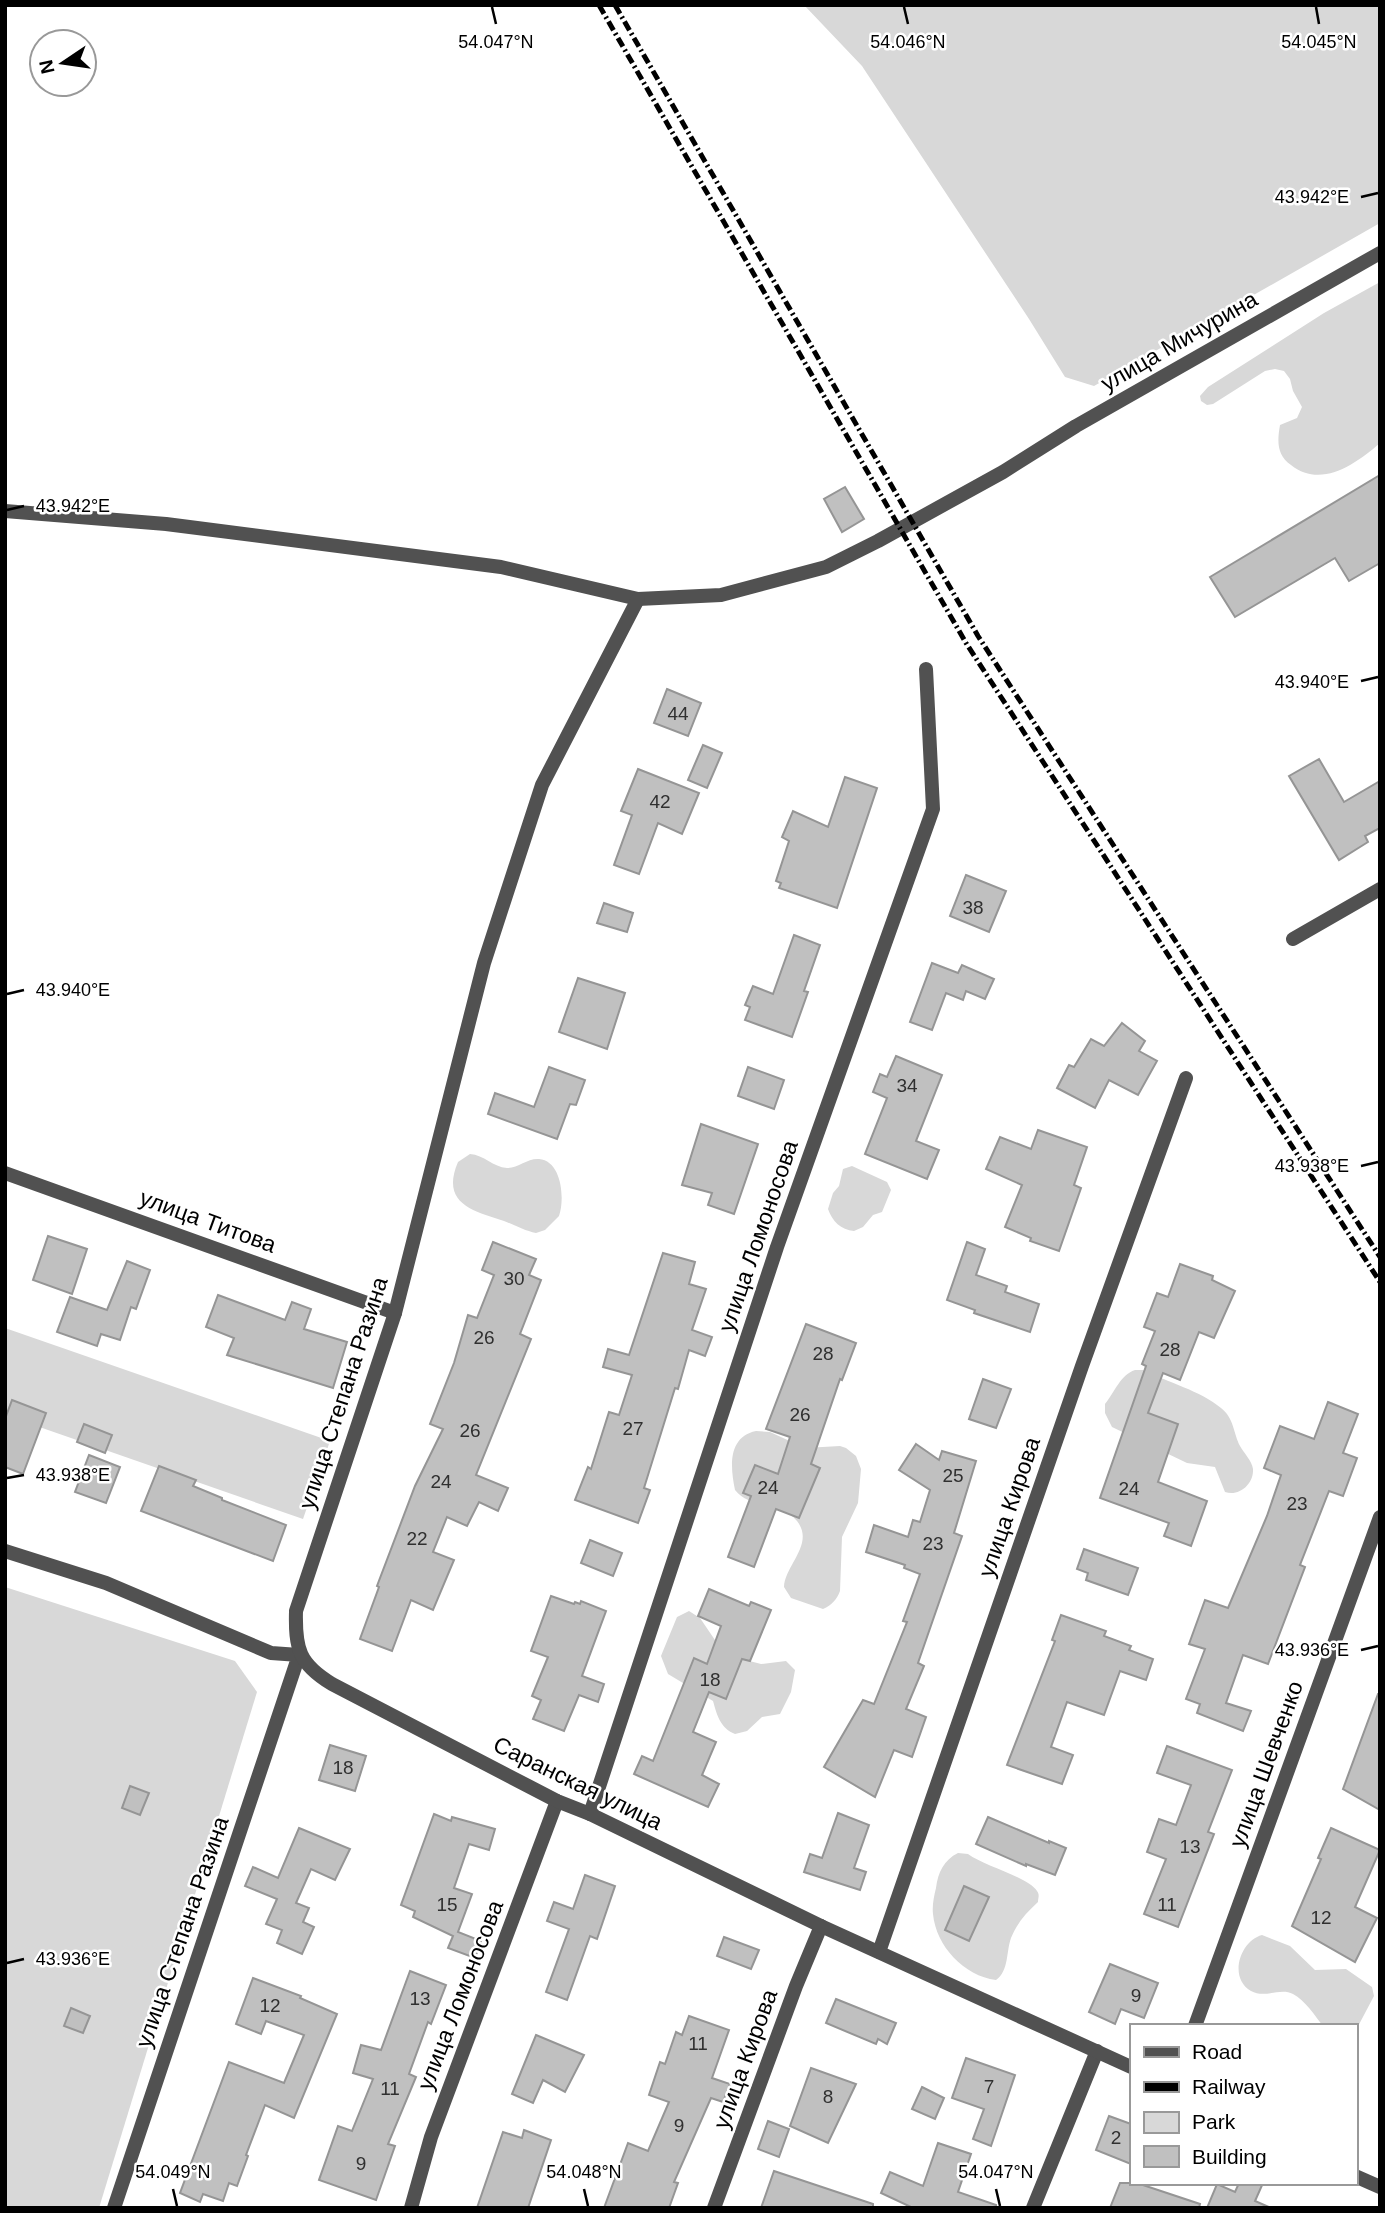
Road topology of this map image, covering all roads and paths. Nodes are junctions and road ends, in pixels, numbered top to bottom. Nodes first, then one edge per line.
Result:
1 (1380, 253) edge
2 (5, 511) edge
3 (638, 598) junction
4 (926, 668) dead end
5 (1380, 889) edge
6 (1293, 939) dead end
7 (1186, 1078) dead end
8 (5, 1173) edge
9 (395, 1313) junction
10 (1380, 1517) edge
11 (5, 1550) edge
12 (299, 1655) junction
13 (557, 1801) junction
14 (590, 1814) junction
15 (821, 1926) junction
16 (879, 1952) junction
17 (1196, 2024) edge
18 (1097, 2051) junction
19 (1130, 2067) edge
20 (1357, 2177) edge
21 (1380, 2188) edge
22 (114, 2208) edge
23 (411, 2208) edge
24 (714, 2208) edge
25 (1033, 2208) edge

1 - 3 street, улица Мичурина
2 - 3 street, улица Мичурина
3 - 9 street, улица Степана Разина
4 - 14 street, улица Ломоносова
5 - 6 street
7 - 16 street, улица Кирова
8 - 9 street, улица Титова
9 - 12 street, улица Степана Разина
10 - 17 street, улица Шевченко
11 - 12 street
12 - 13 street, Саранская улица
12 - 22 street, улица Степана Разина
13 - 14 street, Саранская улица
13 - 23 street, улица Ломоносова
14 - 15 street, Саранская улица
15 - 16 street, Саранская улица
15 - 24 street, улица Кирова
16 - 18 street, Саранская улица
18 - 19 street, Саранская улица
18 - 25 street
20 - 21 street

